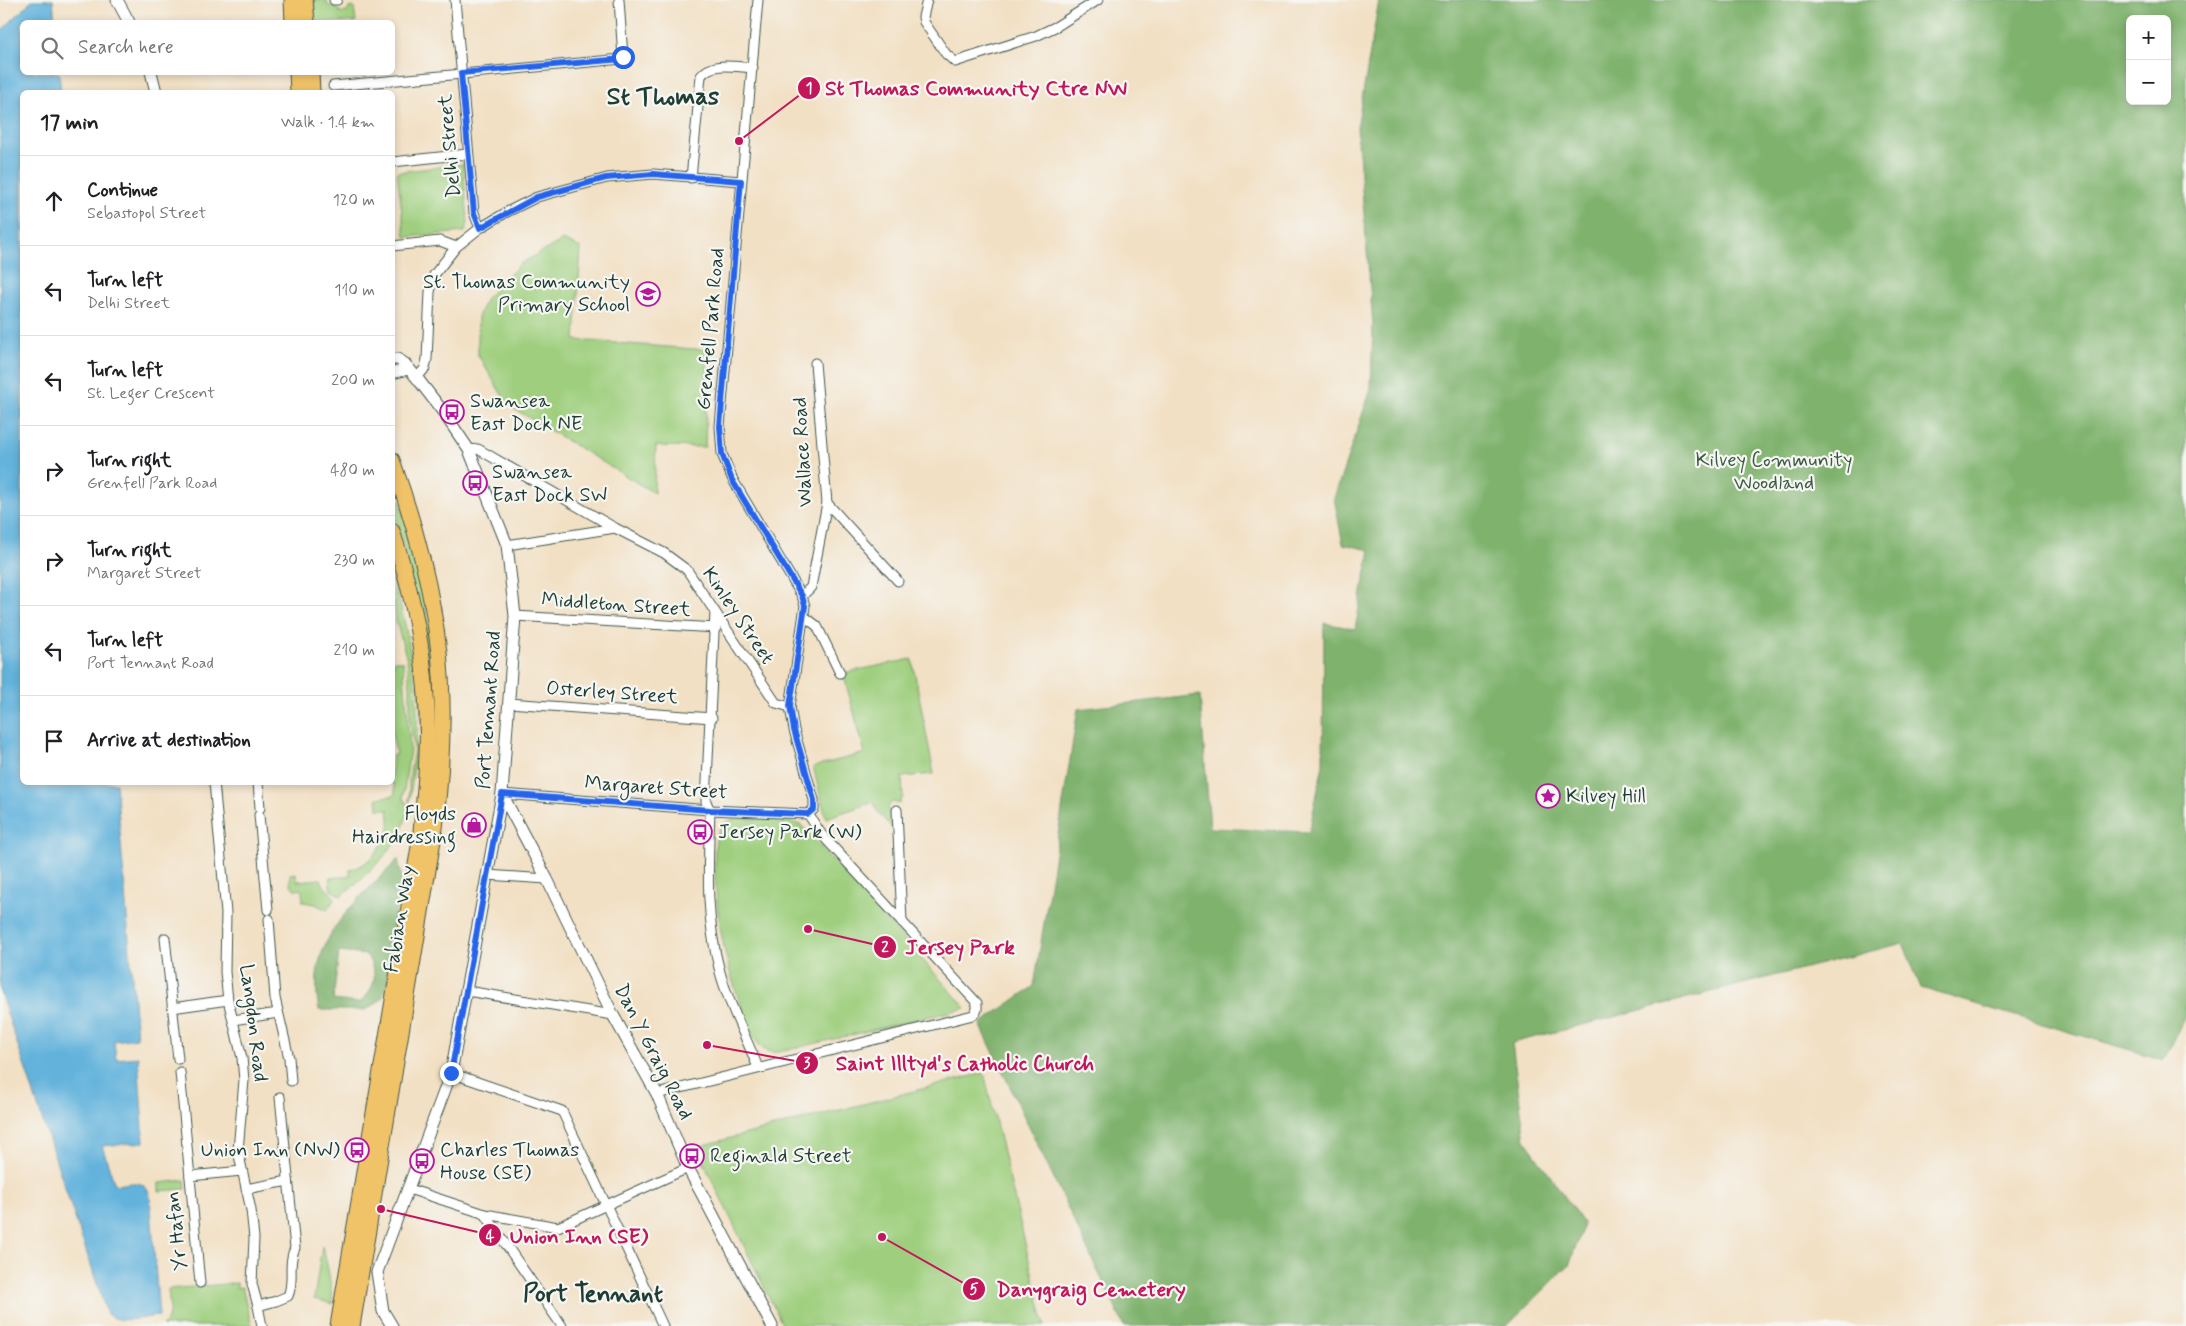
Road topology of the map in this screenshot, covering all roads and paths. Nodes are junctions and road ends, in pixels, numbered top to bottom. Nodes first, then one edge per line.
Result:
1 (117, 0) edge
2 (292, 0) edge
3 (305, 0) edge
4 (455, 0) edge
5 (619, 0) edge
6 (758, 0) edge
7 (927, 0) edge
8 (1098, 0) edge
9 (128, 20) edge
10 (293, 20) edge
11 (307, 20) edge
12 (753, 68) junction
13 (461, 73) junction
14 (152, 75) edge
15 (297, 75) edge
16 (310, 75) edge
17 (333, 86) dead end
18 (156, 90) edge
19 (298, 90) edge
20 (312, 90) edge
21 (468, 154) junction
22 (395, 162) edge
23 (691, 178) junction
24 (741, 181) junction
25 (480, 228) junction
26 (395, 246) edge
27 (456, 247) junction
28 (395, 359) edge
29 (815, 363) dead end
30 (395, 373) edge
31 (413, 374) junction
32 (468, 450) junction
33 (395, 469) edge
34 (827, 503) junction
35 (615, 528) junction
36 (395, 541) edge
37 (507, 545) junction
38 (898, 581) dead end
39 (802, 596) junction
40 (716, 612) junction
41 (515, 616) junction
42 (805, 617) junction
43 (716, 628) junction
44 (840, 673) dead end
45 (509, 703) junction
46 (790, 706) junction
47 (712, 718) junction
48 (214, 785) edge
49 (258, 785) edge
50 (502, 794) junction
51 (710, 810) junction
52 (897, 810) dead end
53 (808, 814) junction
54 (487, 876) junction
55 (547, 879) junction
56 (902, 922) junction
57 (164, 938) dead end
58 (467, 991) junction
59 (228, 1000) junction
60 (172, 1008) junction
61 (278, 1013) junction
62 (612, 1016) junction
63 (232, 1020) junction
64 (178, 1059) dead end
65 (758, 1068) junction
66 (180, 1072) dead end
67 (451, 1073) junction
68 (291, 1081) dead end
69 (657, 1094) junction
70 (280, 1097) dead end
71 (688, 1168) junction
72 (242, 1171) junction
73 (190, 1176) junction
74 (288, 1181) junction
75 (246, 1188) junction
76 (409, 1188) junction
77 (606, 1206) junction
78 (485, 1214) junction
79 (200, 1283) dead end
80 (258, 1306) junction
81 (262, 1326) edge
82 (338, 1326) edge
83 (352, 1326) edge
84 (392, 1326) edge
85 (562, 1326) edge
86 (663, 1326) edge
87 (772, 1326) edge

1 - 9 street
2 - 10 highway
3 - 11 highway
4 - 13 street, Delhi Street
5 - 13 street
6 - 12 street, Grenfell Park Road
7 - 8 street
12 - 23 street
12 - 24 street, Grenfell Park Road
13 - 17 street
13 - 21 street, Delhi Street
14 - 18 street
15 - 19 highway
16 - 20 highway
21 - 22 street
21 - 25 street, Delhi Street
23 - 24 street
23 - 25 street
24 - 39 street, Grenfell Park Road
25 - 27 street
26 - 27 street
27 - 31 street
28 - 31 street, Port Tennant Road
29 - 34 street, Wallace Road
30 - 31 street
31 - 32 street, Port Tennant Road
32 - 35 street, Kinley Street
32 - 37 street, Port Tennant Road
33 - 83 highway, Fabian Way
34 - 38 street
34 - 39 street, Wallace Road
35 - 37 street
35 - 40 street, Kinley Street
36 - 82 highway, Fabian Way
37 - 41 street, Port Tennant Road
39 - 42 street, Grenfell Park Road
40 - 43 street
40 - 46 street, Kinley Street
41 - 43 street, Middleton Street
41 - 45 street, Port Tennant Road
42 - 44 street
42 - 46 street, Grenfell Park Road
43 - 47 street
45 - 47 street, Osterley Street
45 - 50 street, Port Tennant Road
46 - 53 street, Grenfell Park Road
47 - 51 street
48 - 59 street, Langdon Road
49 - 61 street
50 - 51 street, Margaret Street
50 - 54 street, Port Tennant Road
50 - 55 street, Dan Y Graig Road
51 - 53 street, Margaret Street
51 - 65 street
52 - 56 street
53 - 56 street
54 - 55 street
54 - 58 street, Port Tennant Road
55 - 62 street, Dan Y Graig Road
56 - 65 street
57 - 60 street
58 - 62 street
58 - 67 street, Port Tennant Road
59 - 60 street
59 - 63 street, Langdon Road
60 - 64 street
61 - 63 street
61 - 68 street
62 - 69 street, Dan Y Graig Road
63 - 72 street, Langdon Road
65 - 69 street
66 - 73 street, Yr Hafan
67 - 76 street, Port Tennant Road
67 - 77 street
69 - 71 street, Dan Y Graig Road
70 - 74 street
71 - 77 street
71 - 87 street, Dan Y Graig Road
72 - 73 street, Yr Hafan
72 - 75 street, Langdon Road
73 - 79 street, Yr Hafan
74 - 75 street
74 - 80 street
75 - 80 street, Langdon Road
76 - 78 street
76 - 84 street, Port Tennant Road
77 - 78 street
77 - 86 street
78 - 85 street
80 - 81 street, Langdon Road

